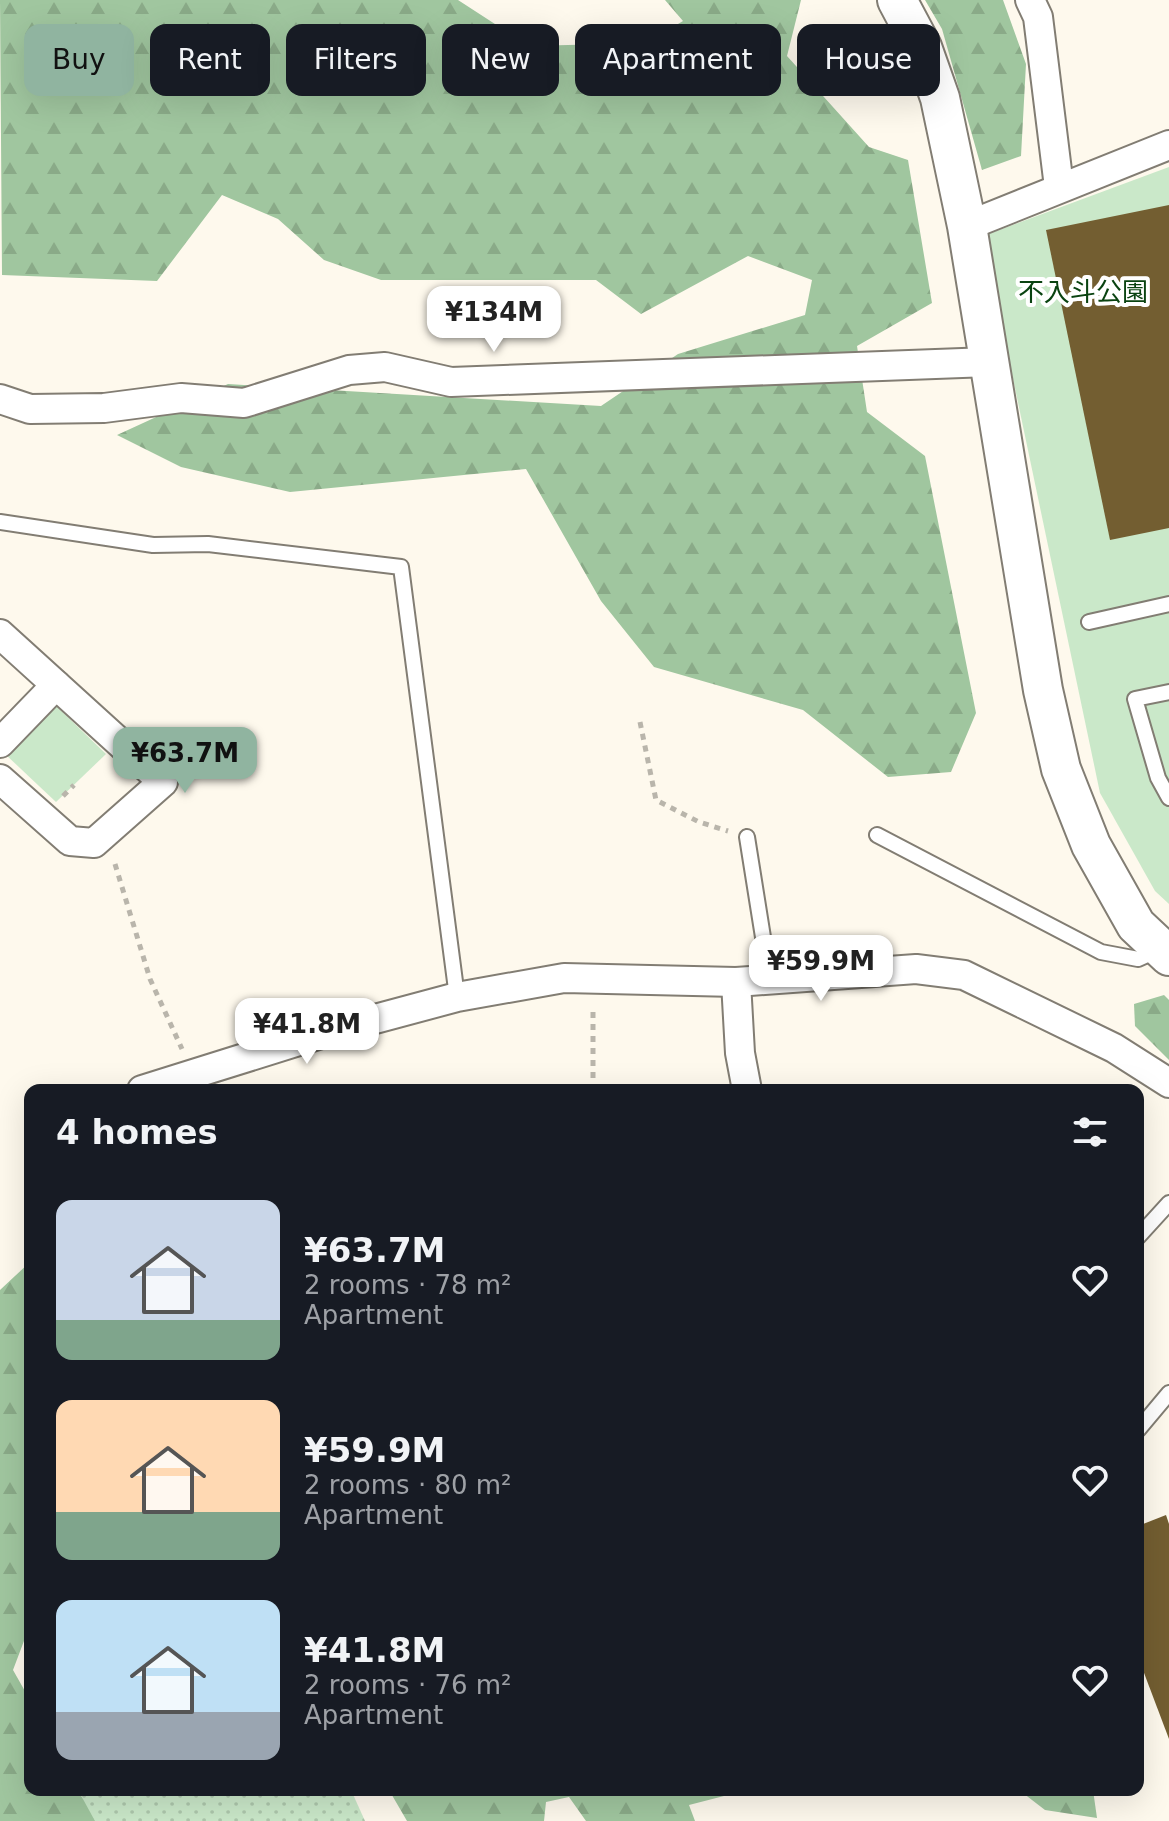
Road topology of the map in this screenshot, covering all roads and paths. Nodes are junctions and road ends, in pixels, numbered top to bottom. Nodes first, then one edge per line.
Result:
1 (897, 0) edge
2 (1030, 0) edge
3 (1169, 145) edge
4 (1059, 187) junction
5 (967, 226) junction
6 (989, 362) junction
7 (0, 399) edge
8 (0, 522) edge
9 (1169, 604) edge
10 (1089, 622) dead end
11 (0, 634) edge
12 (56, 685) junction
13 (1169, 692) edge
14 (640, 722) dead end
15 (0, 743) edge
16 (1162, 765) edge
17 (0, 779) edge
18 (1169, 798) edge
19 (106, 832) junction
20 (877, 835) dead end
21 (747, 837) joint
22 (1165, 952) edge
23 (593, 979) junction
24 (770, 981) junction
25 (736, 982) junction
26 (457, 997) junction
27 (182, 1081) edge
28 (1169, 1083) edge
29 (593, 1084) edge
30 (746, 1084) edge
31 (1169, 1203) edge
32 (1144, 1230) edge
33 (1169, 1393) edge
34 (1144, 1423) edge

1 - 5 street
2 - 4 street
3 - 4 street
4 - 5 street
5 - 6 street
6 - 7 street
6 - 22 street
8 - 26 lane
9 - 10 lane
11 - 12 street
12 - 15 street
12 - 19 street
13 - 16 lane
14 - 21 path
16 - 18 lane
17 - 19 street
19 - 27 path
20 - 22 lane
21 - 24 lane
23 - 25 street
23 - 26 street
23 - 29 path
24 - 25 street
24 - 28 street
25 - 30 street
26 - 27 street
31 - 32 lane
33 - 34 lane

